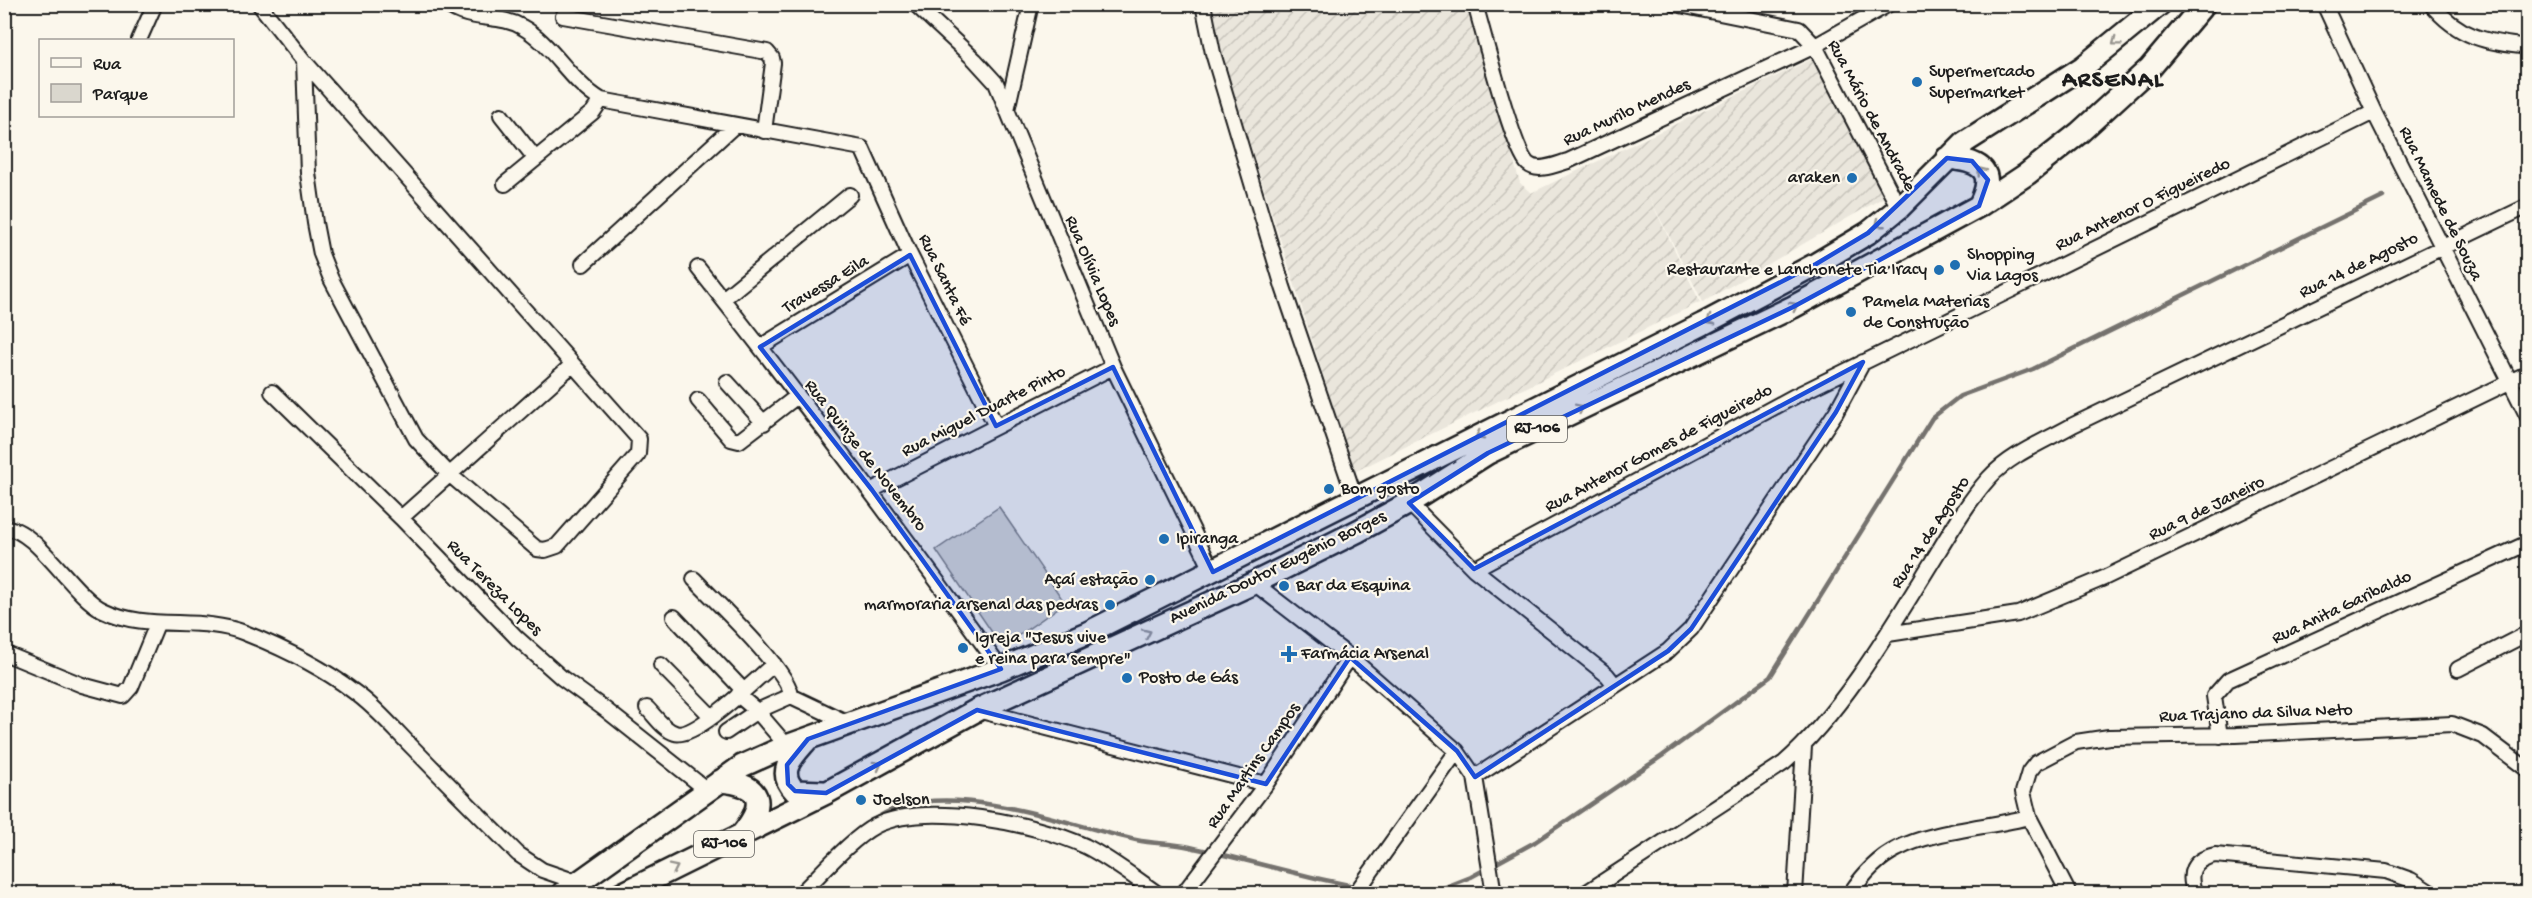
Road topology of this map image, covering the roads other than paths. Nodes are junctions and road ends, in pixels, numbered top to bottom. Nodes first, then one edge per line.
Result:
1 (155, 4) edge
2 (259, 4) edge
3 (446, 4) edge
4 (1030, 4) edge
5 (1203, 4) edge
6 (1475, 4) edge
7 (1675, 4) edge
8 (1889, 4) edge
9 (2160, 4) edge
10 (2204, 4) edge
11 (2324, 4) edge
12 (2431, 4) edge
13 (917, 5) edge
14 (563, 16) dead end
15 (139, 39) edge
16 (1815, 46) junction
17 (2528, 47) edge
18 (304, 61) junction
19 (601, 100) junction
20 (1007, 110) junction
21 (2374, 112) junction
22 (501, 115) dead end
23 (735, 125) junction
24 (764, 131) junction
25 (535, 158) junction
26 (1947, 159) junction
27 (505, 184) dead end
28 (850, 195) dead end
29 (1979, 206) junction
30 (2528, 206) edge
31 (1899, 208) junction
32 (2441, 246) junction
33 (910, 255) junction
34 (584, 264) dead end
35 (698, 268) dead end
36 (723, 300) junction
37 (760, 347) junction
38 (1863, 362) junction
39 (572, 365) junction
40 (1113, 367) junction
41 (2528, 373) edge
42 (727, 382) dead end
43 (2508, 382) junction
44 (272, 392) dead end
45 (796, 397) junction
46 (698, 400) dead end
47 (2528, 417) edge
48 (764, 423) junction
49 (996, 426) junction
50 (449, 474) junction
51 (872, 490) junction
52 (1355, 498) junction
53 (1409, 503) junction
54 (401, 518) junction
55 (4, 528) edge
56 (2528, 543) edge
57 (1474, 569) junction
58 (1213, 572) junction
59 (694, 579) dead end
60 (1254, 584) junction
61 (674, 617) dead end
62 (157, 624) junction
63 (2528, 633) edge
64 (1887, 634) junction
65 (4, 653) edge
66 (1350, 657) junction
67 (774, 664) junction
68 (661, 665) dead end
69 (1001, 669) junction
70 (2458, 669) dead end
71 (1615, 685) junction
72 (740, 692) junction
73 (791, 696) junction
74 (647, 708) dead end
75 (977, 710) junction
76 (757, 711) junction
77 (712, 717) junction
78 (850, 724) junction
79 (726, 732) dead end
80 (2220, 736) junction
81 (808, 739) junction
82 (787, 746) junction
83 (1804, 746) junction
84 (1457, 751) junction
85 (2528, 770) edge
86 (1475, 777) junction
87 (1266, 784) junction
88 (714, 786) junction
89 (826, 793) junction
90 (2029, 817) junction
91 (739, 837) junction
92 (569, 888) edge
93 (622, 893) edge
94 (800, 894) edge
95 (1158, 894) edge
96 (1184, 894) edge
97 (1355, 894) edge
98 (1494, 894) edge
99 (1584, 894) edge
100 (1795, 894) edge
101 (1850, 894) edge
102 (2069, 894) edge
103 (2195, 894) edge
104 (2433, 894) edge

1 - 15 street
2 - 18 street
3 - 19 street
4 - 20 street
5 - 52 street
6 - 16 street, Rua Murilo Mendes
7 - 16 street, Rua Mário de Andrade
8 - 16 street, Rua Murilo Mendes
9 -> 26 highway, Avenida Doutor Eugênio Borges / RJ-106
10 - 29 highway, Avenida Doutor Eugênio Borges / RJ-106
11 - 21 street, Rua Mamede de Souza
12 - 17 street
13 - 20 street, Rua Olívia Lopes
14 - 24 street
16 - 31 street, Rua Mário de Andrade
18 - 39 street
18 - 50 street
19 - 23 street
19 - 25 street
20 - 40 street, Rua Olívia Lopes
21 - 32 street, Rua Mamede de Souza
21 - 38 street, Rua Antenor O Figueiredo
22 - 25 street
23 - 24 street
23 - 34 street
24 - 33 street, Rua Santa Fé
25 - 27 street
29 -> 26 highway
26 - 31 highway, Avenida Doutor Eugênio Borges / RJ-106
28 - 36 street
53 -> 29 highway, Avenida Doutor Eugênio Borges / RJ-106
30 - 32 street, Rua 14 de Agosto
31 -> 52 highway, Avenida Doutor Eugênio Borges / RJ-106
32 - 43 street, Rua Mamede de Souza
32 - 64 street, Rua 14 de Agosto
33 - 37 street, Travessa Eila
33 - 49 street, Rua Santa Fé
35 - 36 street, Rua Quinze de Novembro
36 - 37 street, Rua Quinze de Novembro
37 - 45 street, Rua Quinze de Novembro
38 - 57 street, Rua Antenor Gomes de Figueiredo
38 - 71 street
39 - 50 street
39 - 50 street
40 - 49 street, Rua Miguel Duarte Pinto
40 - 58 street, Rua Olívia Lopes
41 - 43 street, Rua 9 de Janeiro
42 - 48 street
43 - 47 street, Rua Mamede de Souza
43 - 64 street, Rua 9 de Janeiro
44 - 54 street, Rua Tereza Lopes
45 - 48 street
45 - 51 street, Rua Quinze de Novembro
46 - 48 street
49 - 51 street, Rua Miguel Duarte Pinto
50 - 54 street
51 - 69 street, Rua Quinze de Novembro
52 - 58 highway, Avenida Doutor Eugênio Borges / RJ-106
53 - 57 street
53 - 60 highway, Avenida Doutor Eugênio Borges / RJ-106
54 - 88 street, Rua Tereza Lopes
55 - 62 street
56 - 80 street, Rua Anita Garibaldo
57 - 71 street
58 - 69 highway, Avenida Doutor Eugênio Borges / RJ-106
59 - 67 street
60 - 66 street
75 -> 60 highway, Avenida Doutor Eugênio Borges / RJ-106
61 - 72 street
62 - 65 street
62 - 92 street
63 - 70 street
64 - 83 street, Rua 14 de Agosto
66 - 84 street
66 - 87 street, Rua Martins Campos
67 - 72 street
67 - 73 street
68 - 77 street
69 - 78 highway, Avenida Doutor Eugênio Borges / RJ-106
71 - 86 street
72 - 76 street
72 - 77 street
73 - 76 street
73 - 78 street
74 - 77 street
75 - 87 street
89 -> 75 highway, Avenida Doutor Eugênio Borges / RJ-106
76 - 79 street
76 - 82 street
78 - 81 highway, Avenida Doutor Eugênio Borges / RJ-106
80 - 85 street, Rua Trajano da Silva Neto
80 - 90 street, Rua Trajano da Silva Neto
81 - 82 highway, Avenida Doutor Eugênio Borges / RJ-106
81 - 89 highway
82 - 88 highway, Avenida Doutor Eugênio Borges / RJ-106
83 - 99 street, Rua 14 de Agosto
83 - 100 street
84 - 86 street
84 - 97 street
86 - 98 street
87 - 96 street, Rua Martins Campos
88 - 91 highway
88 - 92 highway, Avenida Doutor Eugênio Borges / RJ-106
89 - 91 highway, Avenida Doutor Eugênio Borges / RJ-106
90 - 101 street
90 - 102 street, Rua Trajano da Silva Neto
93 -> 91 highway, Avenida Doutor Eugênio Borges / RJ-106
94 - 95 street
103 - 104 street

